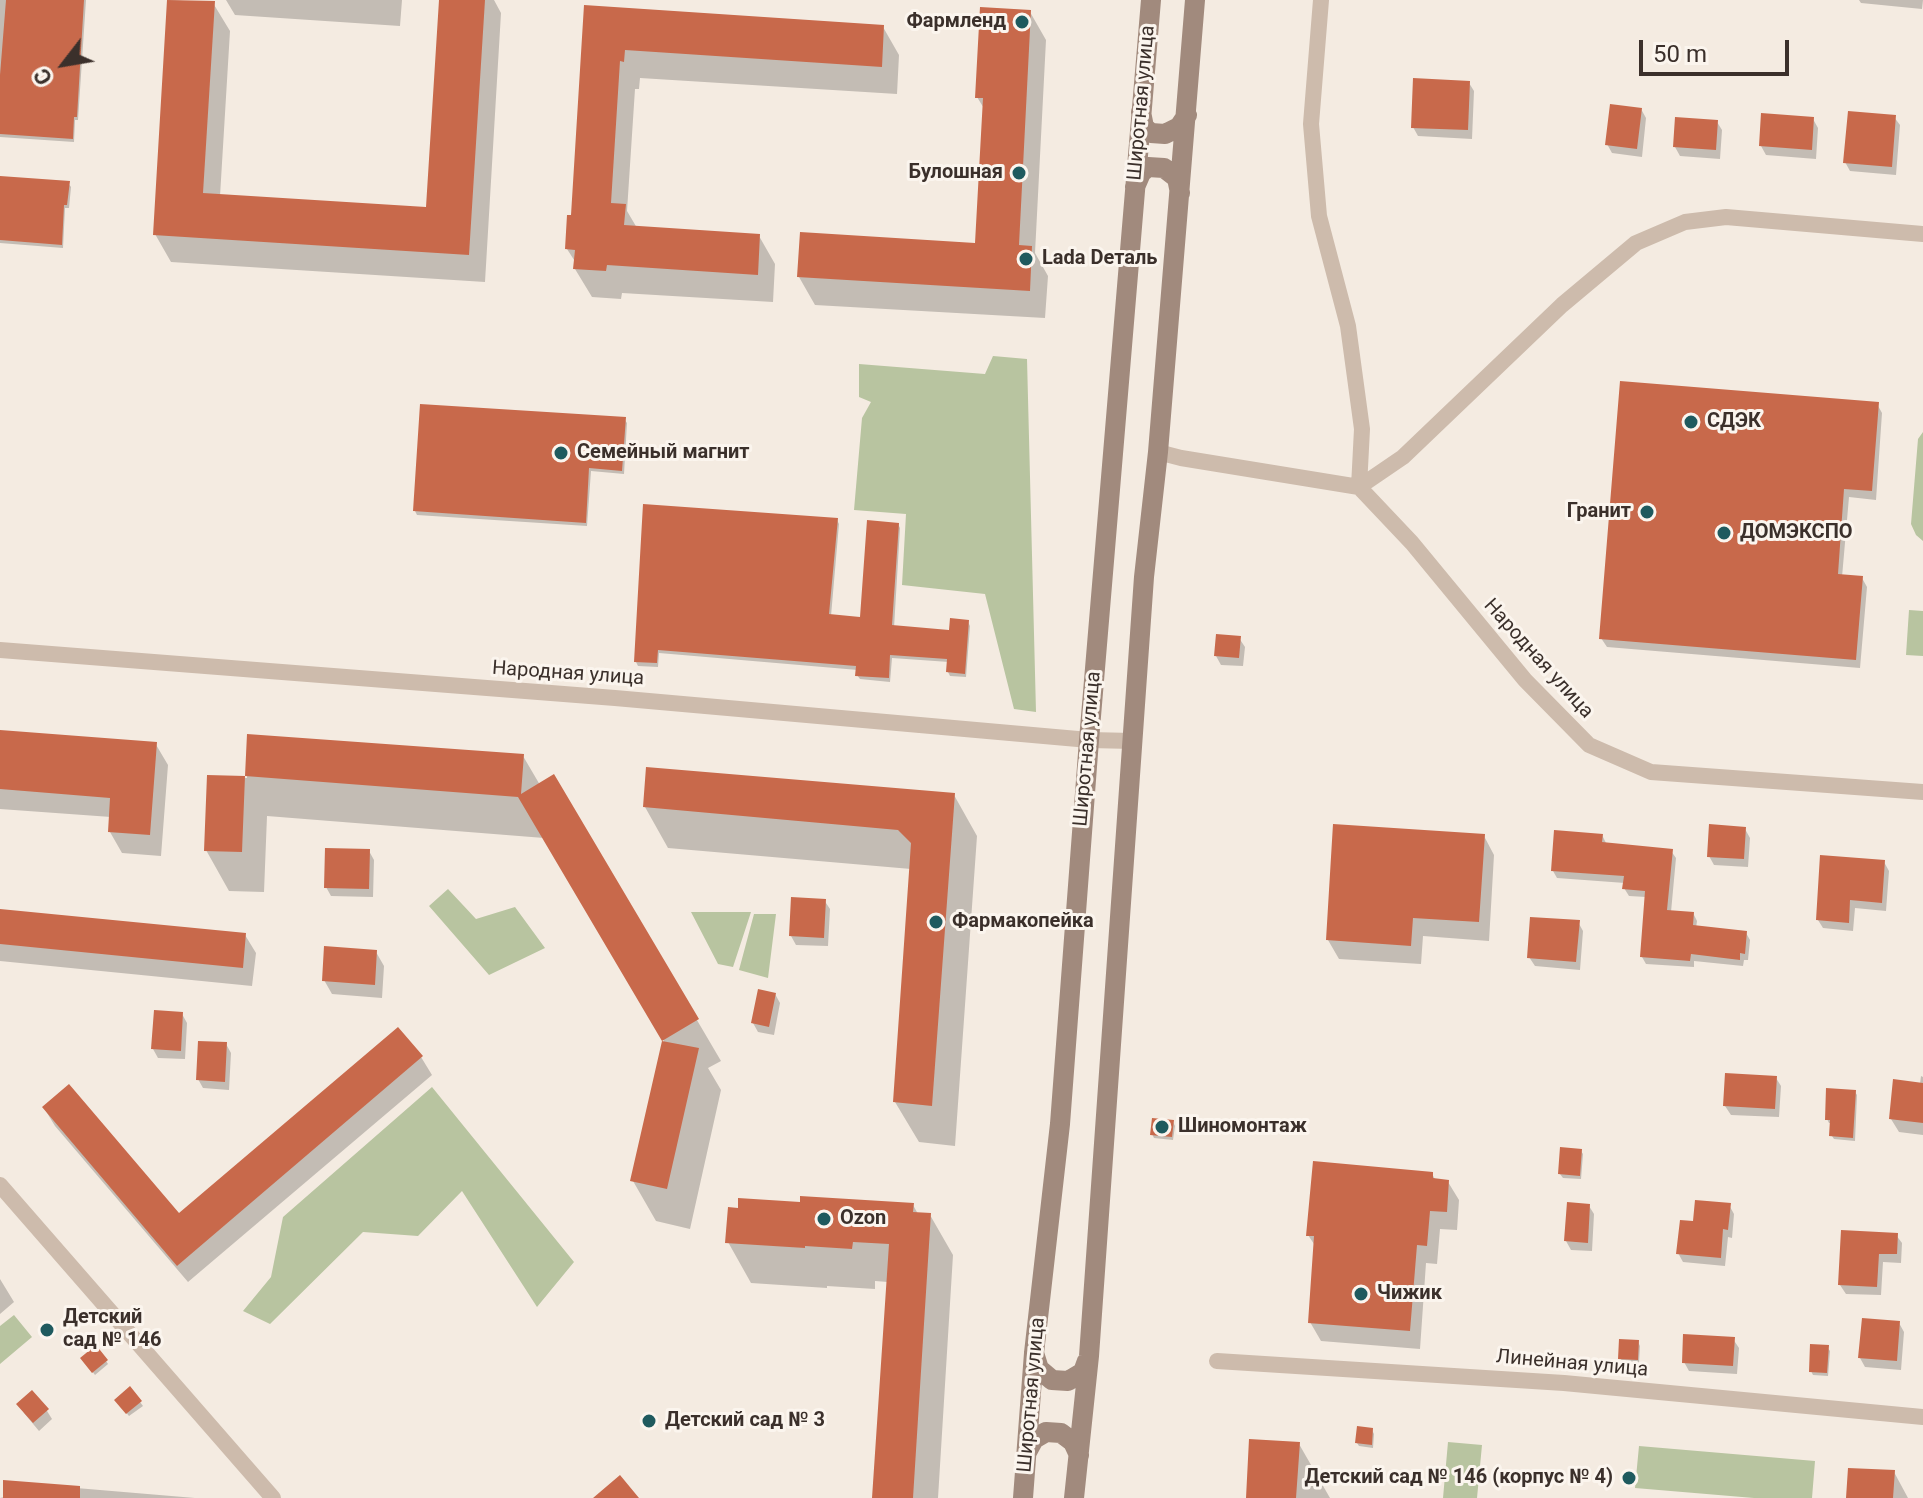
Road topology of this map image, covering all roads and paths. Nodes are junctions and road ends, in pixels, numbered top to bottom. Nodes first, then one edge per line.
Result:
1 (1151, 0) edge
2 (1195, 0) edge
3 (1321, 0) edge
4 (1141, 112) junction
5 (1187, 115) junction
6 (1135, 189) junction
7 (1180, 193) junction
8 (1923, 234) edge
9 (1158, 452) junction
10 (1359, 487) junction
11 (0, 650) edge
12 (1089, 740) junction
13 (1133, 741) junction
14 (1923, 792) edge
15 (0, 1185) edge
16 (1034, 1353) junction
17 (1089, 1356) junction
18 (1217, 1361) dead end
19 (1923, 1417) edge
20 (1027, 1452) junction
21 (1079, 1455) junction
22 (273, 1498) edge
23 (1023, 1498) edge
24 (1074, 1498) edge

1 - 4 main road, Широтная улица
2 - 5 main road
3 - 10 street
4 - 5 main road
4 - 6 main road, Широтная улица
5 - 7 main road
6 - 7 main road
6 - 12 main road, Широтная улица
7 - 9 main road
8 - 10 street
9 - 10 street
9 - 13 main road
10 - 14 street, Народная улица
11 - 12 street, Народная улица
12 - 13 street, Народная улица
12 - 16 main road, Широтная улица
13 - 17 main road
15 - 22 street
16 - 17 main road
16 - 20 main road, Широтная улица
17 - 21 main road
18 - 19 street, Линейная улица
20 - 21 main road
20 - 23 main road, Широтная улица
21 - 24 main road

